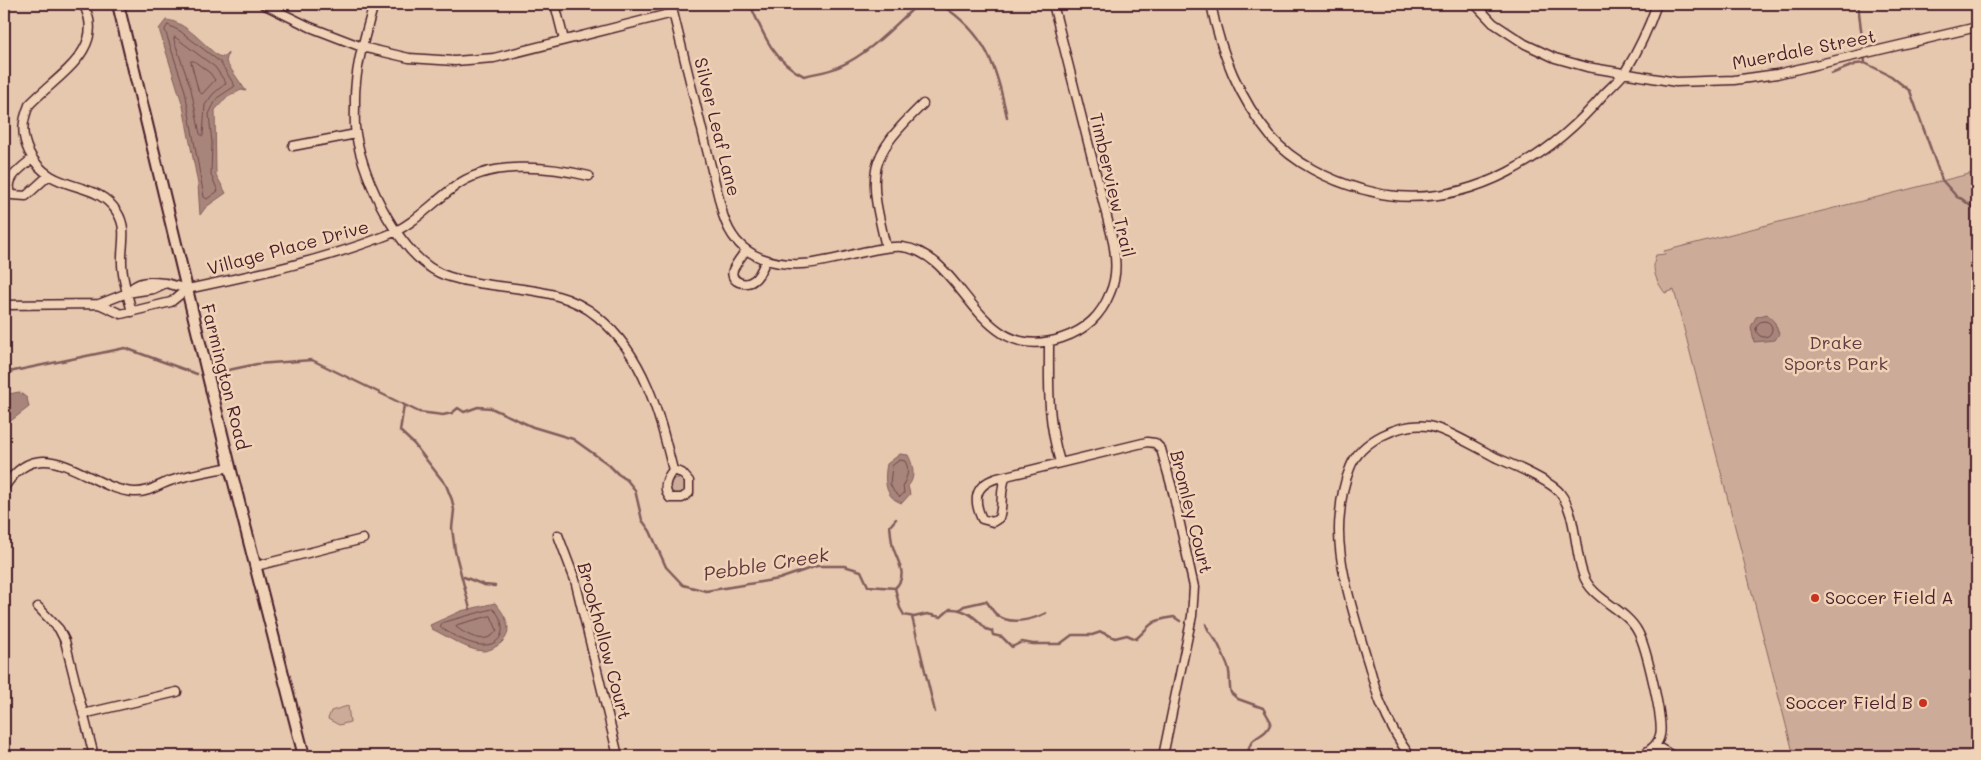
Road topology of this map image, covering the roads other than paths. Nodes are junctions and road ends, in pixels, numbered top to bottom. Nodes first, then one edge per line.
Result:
1 (83, 4) edge
2 (118, 4) edge
3 (264, 4) edge
4 (374, 4) edge
5 (555, 4) edge
6 (671, 4) edge
7 (1053, 4) edge
8 (1211, 4) edge
9 (1475, 4) edge
10 (1657, 4) edge
11 (673, 13) junction
12 (1977, 27) edge
13 (564, 40) junction
14 (362, 47) junction
15 (1624, 74) junction
16 (923, 104) dead end
17 (356, 134) junction
18 (293, 146) dead end
19 (32, 159) junction
20 (48, 176) junction
21 (589, 176) dead end
22 (396, 232) junction
23 (886, 247) junction
24 (746, 250) junction
25 (766, 260) junction
26 (187, 289) junction
27 (128, 293) junction
28 (99, 304) junction
29 (4, 305) edge
30 (132, 312) junction
31 (1049, 342) junction
32 (1060, 462) junction
33 (230, 467) junction
34 (673, 470) dead end
35 (1006, 476) junction
36 (4, 488) edge
37 (4, 503) edge
38 (4, 514) edge
39 (558, 535) dead end
40 (363, 539) dead end
41 (256, 566) junction
42 (38, 608) dead end
43 (176, 692) dead end
44 (83, 714) junction
45 (1656, 746) junction
46 (94, 756) edge
47 (304, 756) edge
48 (618, 756) edge
49 (1163, 756) edge
50 (1410, 756) edge
51 (1641, 756) edge
52 (1673, 756) edge

1 - 19 street
2 - 26 street, Farmington Road
3 - 14 street
4 - 14 street
5 - 13 street
6 - 11 street, Silver Leaf Lane
7 - 31 street, Timberview Trail
8 - 15 street
9 - 15 street, Muerdale Street
10 - 15 street
11 - 13 street
11 - 24 street, Silver Leaf Lane
12 - 15 street, Muerdale Street
13 - 14 street
14 - 17 street
16 - 23 street
17 - 18 street
17 - 22 street
19 - 20 street
19 - 20 street
20 - 27 street
21 - 22 street, Village Place Drive
22 - 26 street, Village Place Drive
22 - 34 street
23 - 25 street, Silver Leaf Lane
23 - 31 street, Silver Leaf Lane
24 - 25 street, Silver Leaf Lane
24 - 25 street
26 - 27 street
26 - 30 street
26 - 33 street, Farmington Road
27 - 28 street
27 - 30 street
28 - 29 street
28 - 30 street
31 - 32 street
32 - 35 street, Bromley Court
32 - 49 street, Bromley Court
33 - 36 street
33 - 41 street, Farmington Road
35 - 35 street, Bromley Court
37 - 38 street
39 - 48 street, Brookhollow Court
40 - 41 street
41 - 47 street, Farmington Road
42 - 44 street
43 - 44 street
44 - 46 street
45 - 50 street
45 - 51 street
45 - 52 street

